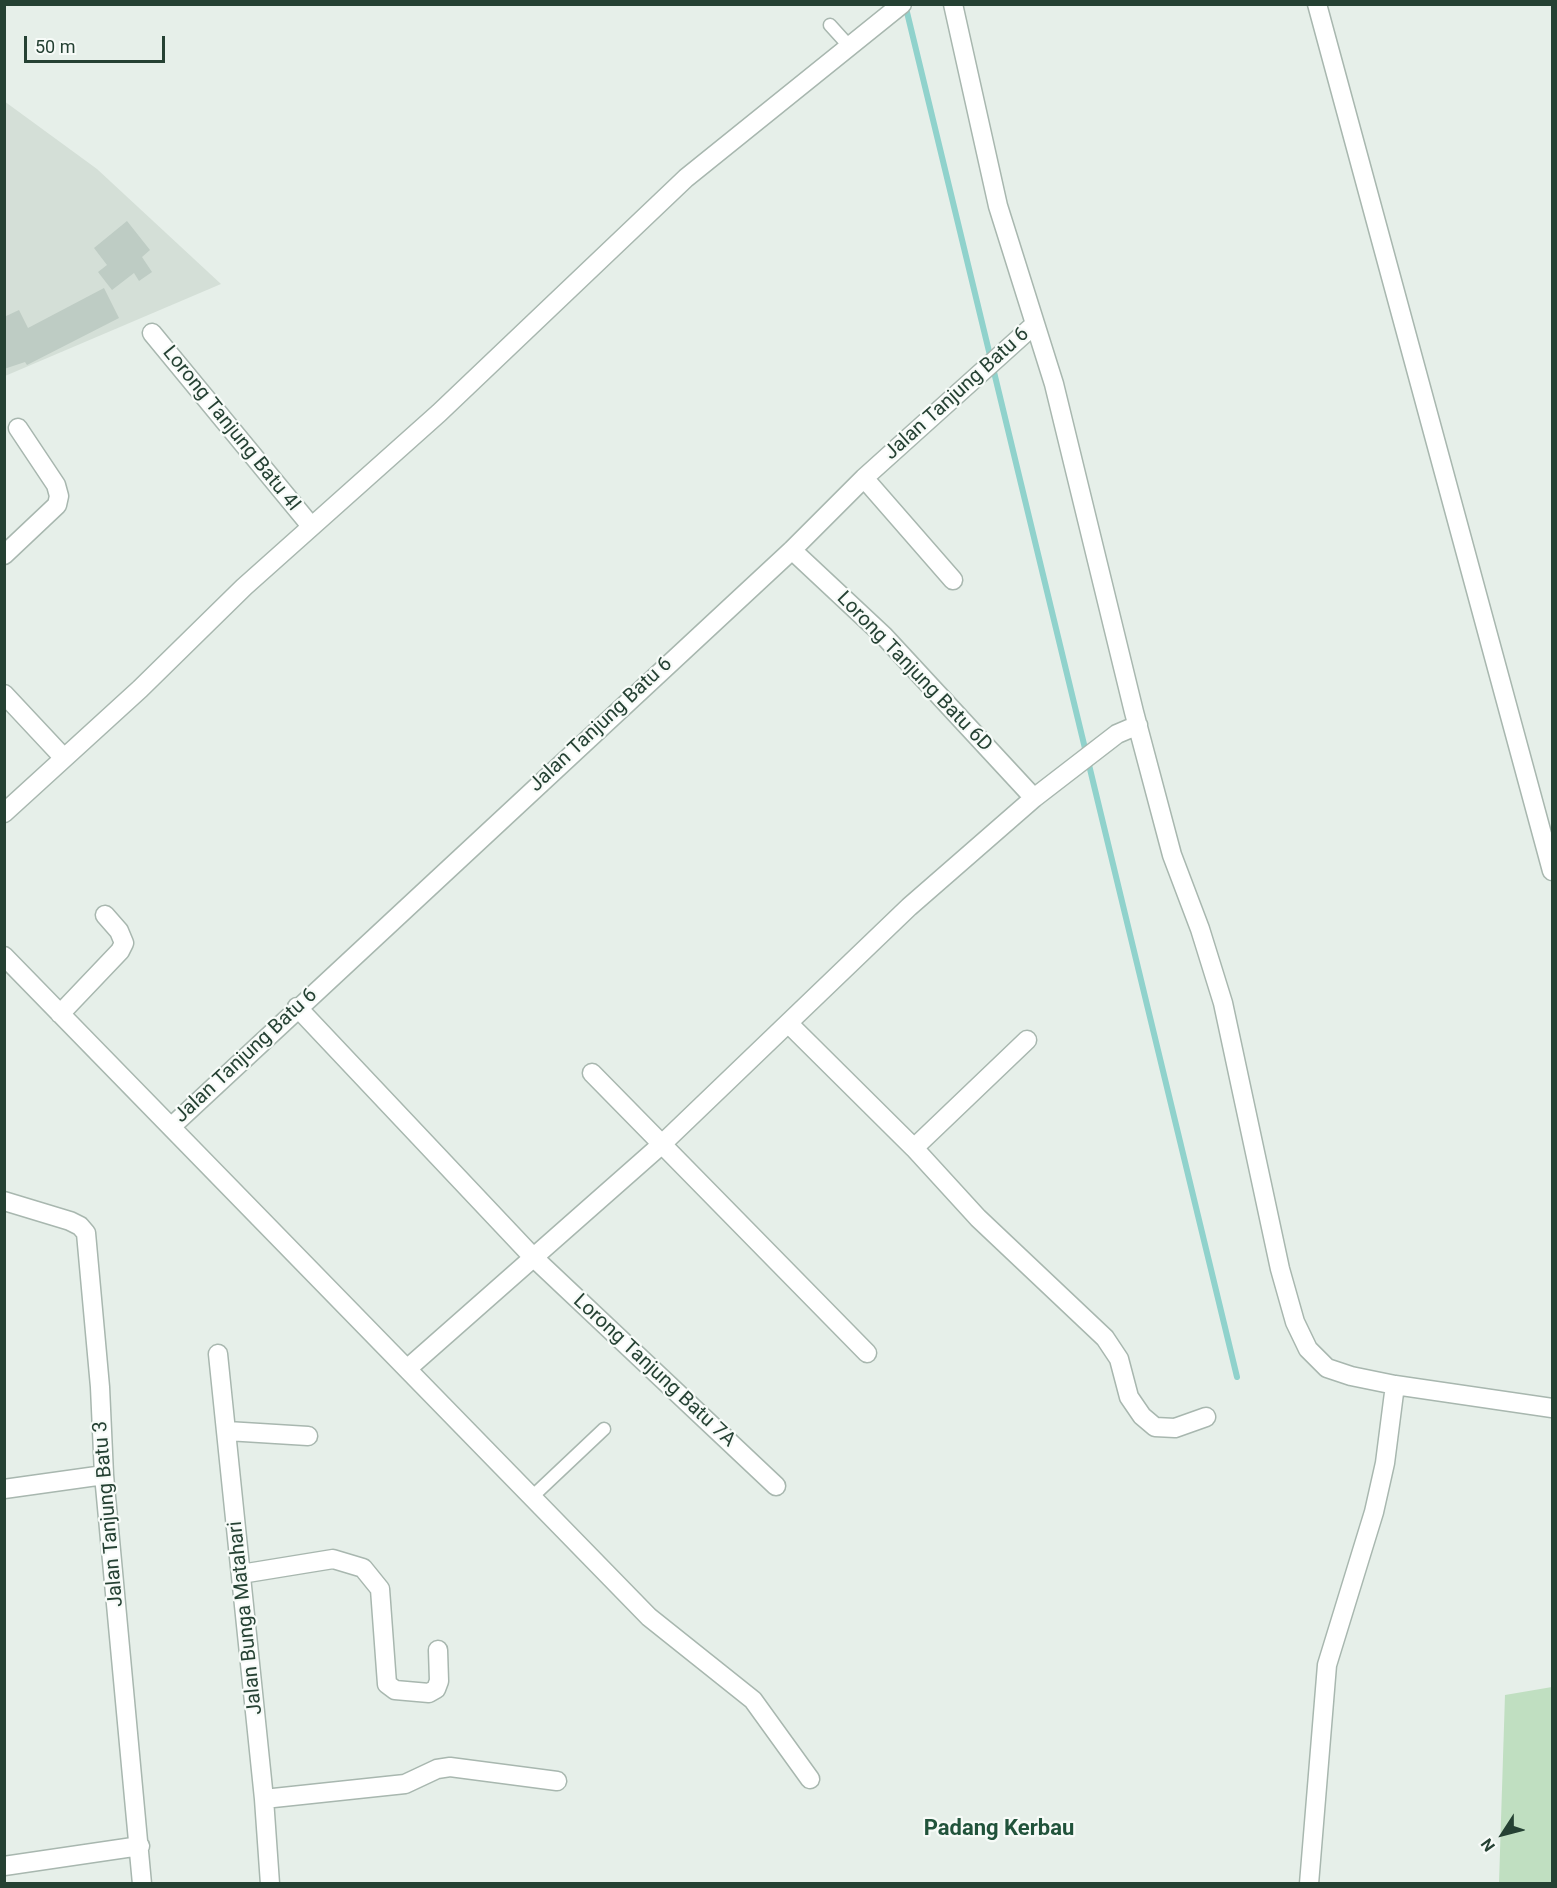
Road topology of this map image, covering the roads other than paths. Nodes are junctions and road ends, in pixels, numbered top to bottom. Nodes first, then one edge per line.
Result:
1 (902, 4) edge
2 (953, 4) edge
3 (1317, 4) edge
4 (830, 25) dead end
5 (854, 42) junction
6 (1034, 325) junction
7 (152, 333) dead end
8 (18, 428) dead end
9 (864, 478) junction
10 (310, 526) junction
11 (792, 550) junction
12 (4, 555) edge
13 (952, 580) dead end
14 (4, 694) edge
15 (1138, 725) junction
16 (63, 757) junction
17 (1034, 798) junction
18 (4, 813) edge
19 (1552, 871) edge
20 (105, 915) dead end
21 (4, 956) edge
22 (297, 1007) junction
23 (60, 1014) junction
24 (789, 1024) junction
25 (1027, 1040) dead end
26 (592, 1072) dead end
27 (171, 1127) junction
28 (661, 1145) junction
29 (914, 1148) junction
30 (4, 1201) edge
31 (532, 1256) junction
32 (867, 1353) dead end
33 (218, 1354) dead end
34 (407, 1369) junction
35 (1395, 1385) junction
36 (1552, 1408) edge
37 (1206, 1417) dead end
38 (604, 1429) dead end
39 (227, 1431) junction
40 (308, 1436) dead end
41 (104, 1475) junction
42 (776, 1486) dead end
43 (4, 1489) edge
44 (533, 1496) junction
45 (241, 1574) junction
46 (438, 1650) dead end
47 (810, 1779) dead end
48 (557, 1781) dead end
49 (264, 1799) junction
50 (140, 1846) junction
51 (4, 1866) edge
52 (142, 1884) edge
53 (270, 1884) edge
54 (1309, 1884) edge

1 - 5 street
2 - 6 street
3 - 19 street
4 - 5 lane
5 - 10 street
6 - 9 street, Jalan Tanjung Batu 6
6 - 15 street
7 - 10 street, Lorong Tanjung Batu 4I
8 - 12 street
9 - 11 street, Jalan Tanjung Batu 6
9 - 13 street
10 - 16 street
11 - 17 street, Lorong Tanjung Batu 6D
11 - 22 street, Jalan Tanjung Batu 6
14 - 16 street
15 - 17 street
15 - 35 street
16 - 18 street
17 - 24 street
20 - 23 street
21 - 23 street
22 - 27 street, Jalan Tanjung Batu 6
22 - 31 street, Lorong Tanjung Batu 7A
23 - 27 street
24 - 28 street
24 - 29 street
25 - 29 street
26 - 28 street
27 - 34 street
28 - 31 street
28 - 32 street
29 - 37 street
30 - 41 street, Jalan Tanjung Batu 3
31 - 34 street
31 - 42 street, Lorong Tanjung Batu 7A
33 - 39 street, Jalan Bunga Matahari
34 - 44 street
35 - 36 street
35 - 54 street
38 - 44 lane
39 - 40 street
39 - 45 street, Jalan Bunga Matahari
41 - 43 street
41 - 50 street, Jalan Tanjung Batu 3
44 - 47 street
45 - 46 street
45 - 49 street, Jalan Bunga Matahari
48 - 49 street
49 - 53 street, Jalan Bunga Matahari
50 - 51 street
50 - 52 street, Jalan Tanjung Batu 3

